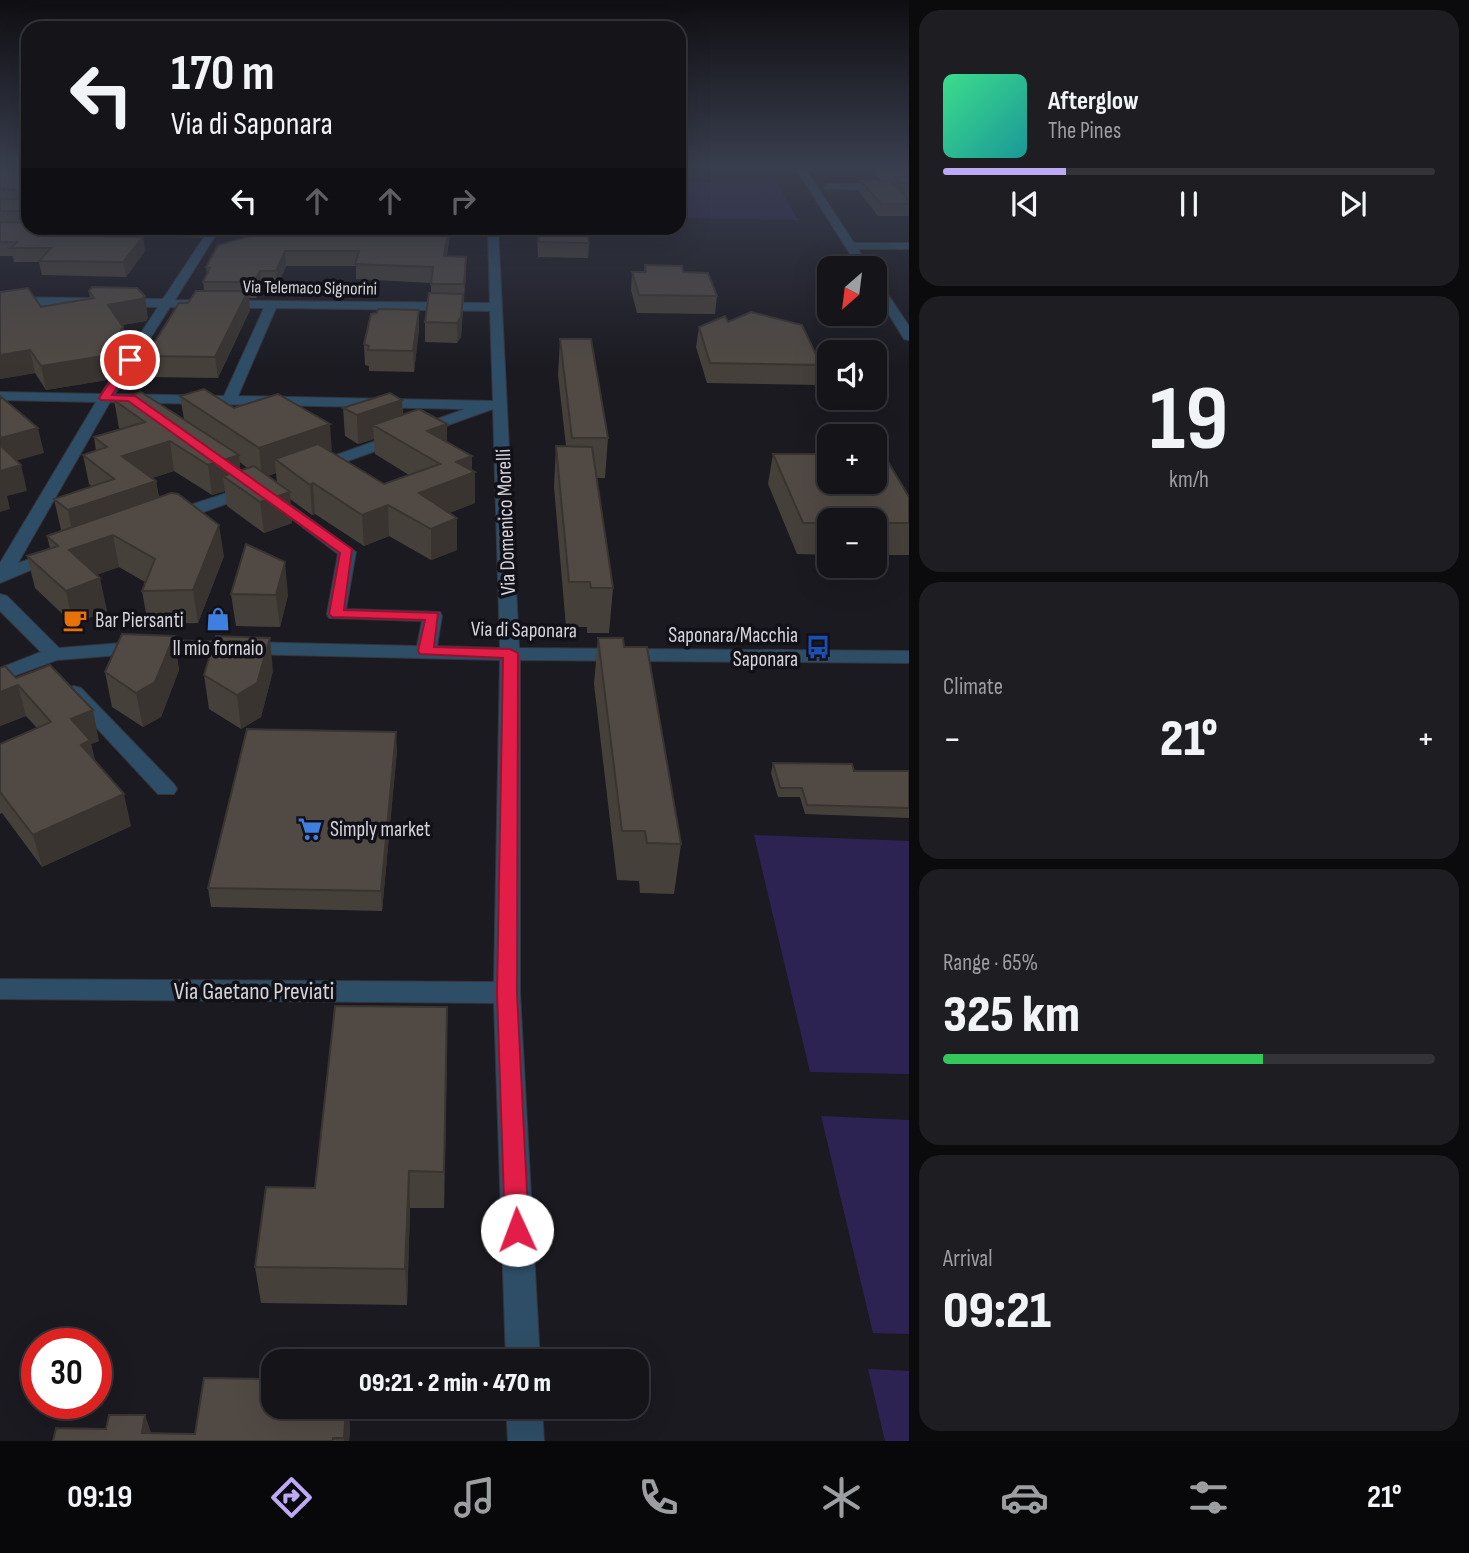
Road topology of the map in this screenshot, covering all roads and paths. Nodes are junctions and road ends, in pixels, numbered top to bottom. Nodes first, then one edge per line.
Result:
1 (843, 234) edge
2 (844, 234) edge
3 (210, 235) edge
4 (493, 235) edge
5 (851, 246) junction
6 (892, 246) junction
7 (909, 246) edge
8 (857, 256) edge
9 (0, 302) edge
10 (887, 302) edge
11 (167, 304) junction
12 (271, 305) junction
13 (494, 307) junction
14 (909, 336) edge
15 (0, 396) edge
16 (104, 398) junction
17 (131, 398) junction
18 (229, 400) junction
19 (496, 405) junction
20 (152, 413) edge
21 (239, 472) edge
22 (299, 474) edge
23 (267, 485) junction
24 (158, 521) edge
25 (68, 551) edge
26 (2, 575) edge
27 (0, 600) edge
28 (426, 651) junction
29 (510, 653) junction
30 (48, 656) junction
31 (909, 657) edge
32 (0, 675) edge
33 (166, 789) dead end
34 (0, 989) edge
35 (507, 993) junction
36 (522, 1349) edge
37 (525, 1419) edge
38 (526, 1441) edge

1 - 5 street
2 - 6 street
3 - 11 street
4 - 13 street, Via Domenico Morelli
5 - 6 street
5 - 8 street
6 - 7 street
9 - 11 street, Via Telemaco Signorini
10 - 14 street
11 - 12 street, Via Telemaco Signorini
11 - 16 street
12 - 13 street, Via Telemaco Signorini
12 - 18 street
13 - 19 street, Via Domenico Morelli
15 - 16 street
16 - 17 street
16 - 26 street
17 - 18 street
17 - 20 street
18 - 19 street
19 - 22 street
19 - 29 street, Via Domenico Morelli
21 - 23 street
23 - 24 street
23 - 28 street
25 - 26 street
27 - 30 street
28 - 29 street, Via di Saponara
28 - 30 street, Via di Saponara
29 - 31 street, Via di Saponara
29 - 35 street, Via Domenico Morelli
30 - 32 street, Via di Saponara
30 - 33 street
34 - 35 street, Via Gaetano Previati
35 - 36 street, Via Domenico Morelli
37 - 38 street

